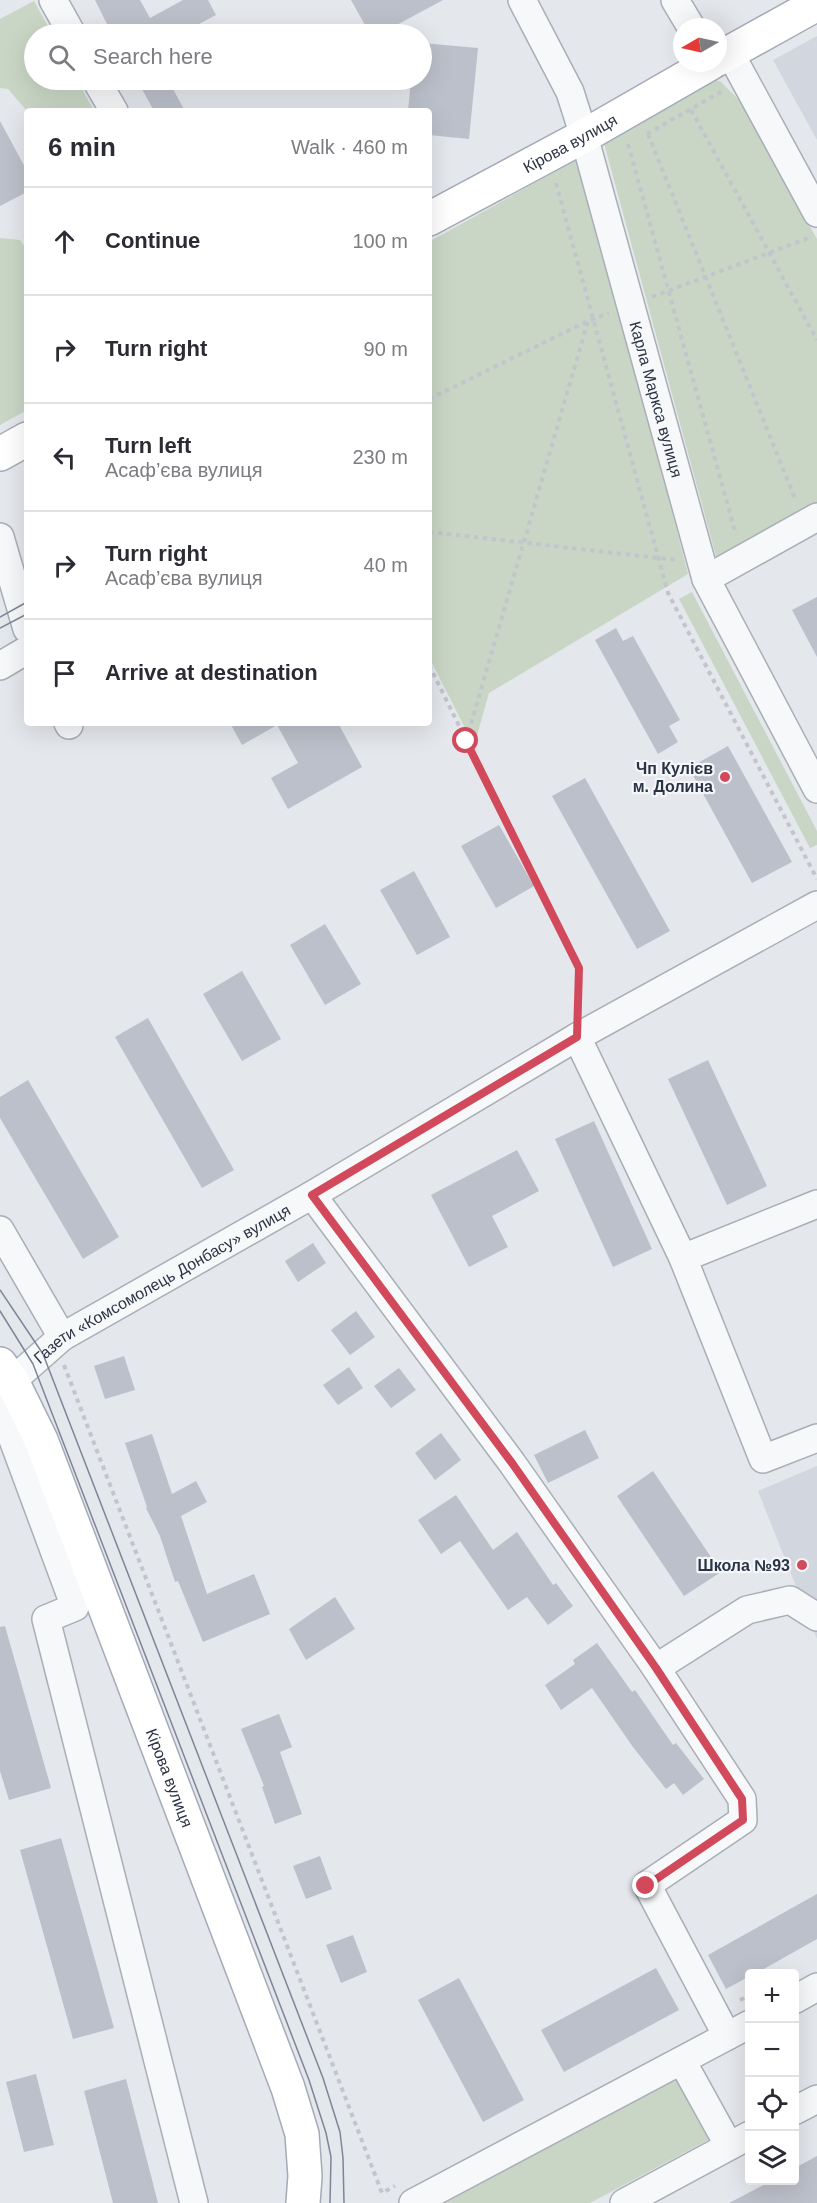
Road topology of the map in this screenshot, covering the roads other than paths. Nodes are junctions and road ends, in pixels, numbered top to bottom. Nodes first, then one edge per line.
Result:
1 (53, 0) edge
2 (522, 0) edge
3 (675, 0) edge
4 (817, 4) edge
5 (686, 18) edge
6 (66, 24) edge
7 (727, 54) edge
8 (695, 72) edge
9 (724, 72) edge
10 (102, 90) edge
11 (112, 108) edge
12 (584, 136) junction
13 (817, 213) edge
14 (432, 217) edge
15 (24, 442) edge
16 (0, 454) edge
17 (811, 521) edge
18 (0, 537) edge
19 (706, 579) junction
20 (24, 619) edge
21 (24, 652) edge
22 (0, 666) edge
23 (817, 789) edge
24 (817, 905) edge
25 (577, 1037) junction
26 (312, 1195) junction
27 (817, 1204) edge
28 (0, 1230) edge
29 (683, 1258) junction
30 (62, 1337) junction
31 (4, 1380) edge
32 (0, 1416) edge
33 (817, 1438) edge
34 (817, 1617) edge
35 (656, 1668) junction
36 (817, 1988) edge
37 (799, 1998) edge
38 (731, 2024) edge
39 (682, 2061) junction
40 (817, 2099) edge
41 (799, 2109) edge
42 (739, 2140) edge
43 (408, 2192) edge
44 (629, 2202) edge
45 (195, 2203) edge
46 (303, 2203) edge

1 - 6 street
2 - 12 street, Карла Маркса вулиця
3 - 5 street
4 - 7 main road, Кірова вулиця
8 - 12 main road, Кірова вулиця
9 - 13 street
10 - 11 street
12 - 14 main road, Кірова вулиця
12 - 19 street, Карла Маркса вулиця
15 - 16 main road
17 - 19 street
18 - 20 street
19 - 23 street, Карла Маркса вулиця
21 - 22 street
24 - 25 street, Газети «Комсомолець Донбасу» вулиця
25 - 26 street, Газети «Комсомолець Донбасу» вулиця
25 - 29 street
26 - 30 street, Газети «Комсомолець Донбасу» вулиця
26 - 35 street
27 - 29 street
28 - 30 street
29 - 33 street
30 - 31 street, Газети «Комсомолець Донбасу» вулиця
31 - 46 main road, Кірова вулиця
32 - 45 street
34 - 35 street
35 - 38 street
36 - 37 street
38 - 39 street
39 - 42 street
39 - 43 street
40 - 41 street
42 - 44 street

